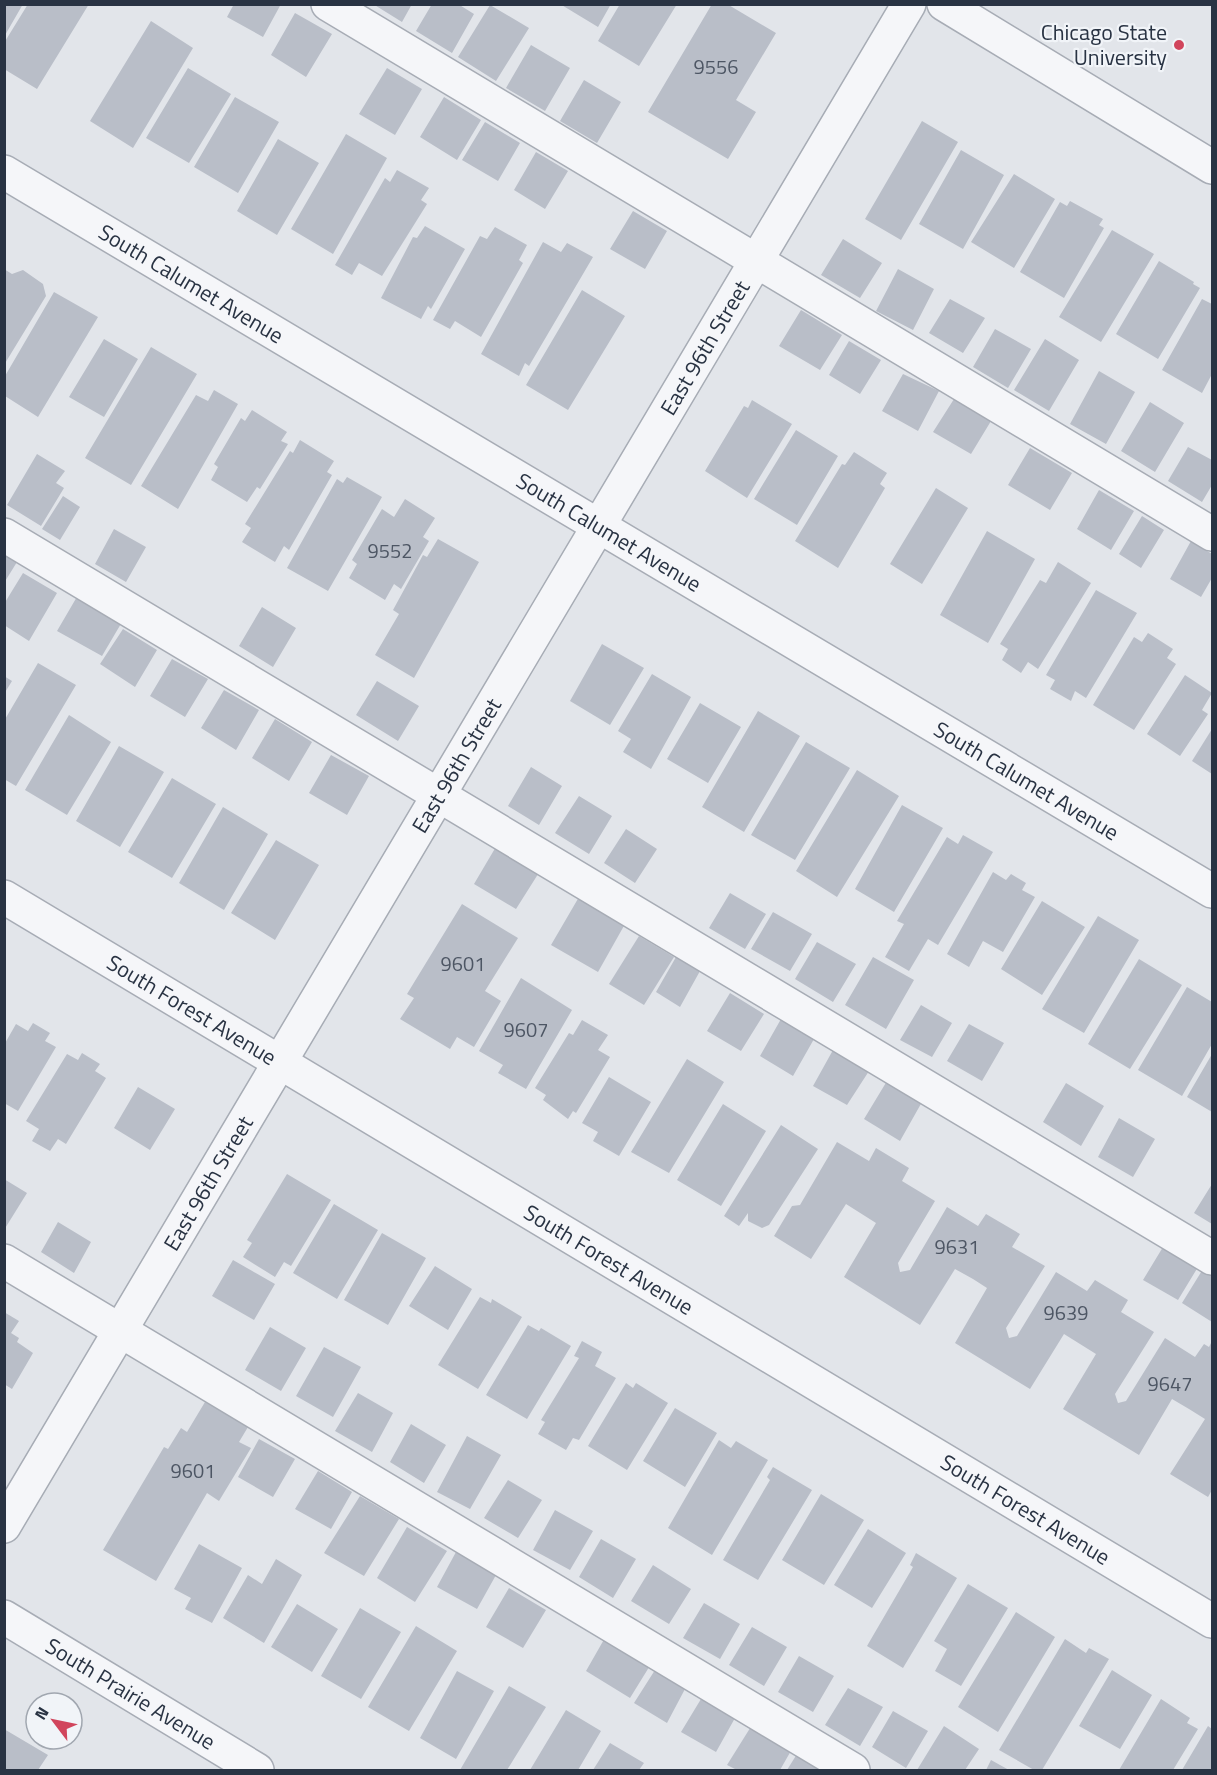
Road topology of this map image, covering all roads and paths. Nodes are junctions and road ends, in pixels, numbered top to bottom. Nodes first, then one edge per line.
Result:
1 (328, 4) edge
2 (909, 4) edge
3 (944, 4) edge
4 (1212, 167) edge
5 (4, 172) edge
6 (757, 261) junction
7 (598, 527) junction
8 (1212, 534) edge
9 (4, 535) edge
10 (438, 795) junction
11 (1212, 891) edge
12 (4, 897) edge
13 (280, 1062) junction
14 (1212, 1258) edge
15 (4, 1261) edge
16 (121, 1331) junction
17 (4, 1526) edge
18 (4, 1617) edge
19 (1212, 1621) edge
20 (257, 1770) edge
21 (853, 1770) edge

1 - 6 street
2 - 6 street, East 96th Street
3 - 4 street
5 - 7 street, South Calumet Avenue
6 - 7 street, East 96th Street
6 - 8 street
7 - 10 street, East 96th Street
7 - 11 street, South Calumet Avenue
9 - 10 street
10 - 13 street, East 96th Street
10 - 14 street
12 - 13 street, South Forest Avenue
13 - 16 street, East 96th Street
13 - 19 street, South Forest Avenue
15 - 16 street
16 - 17 street, East 96th Street
16 - 21 street
18 - 20 street, South Prairie Avenue

